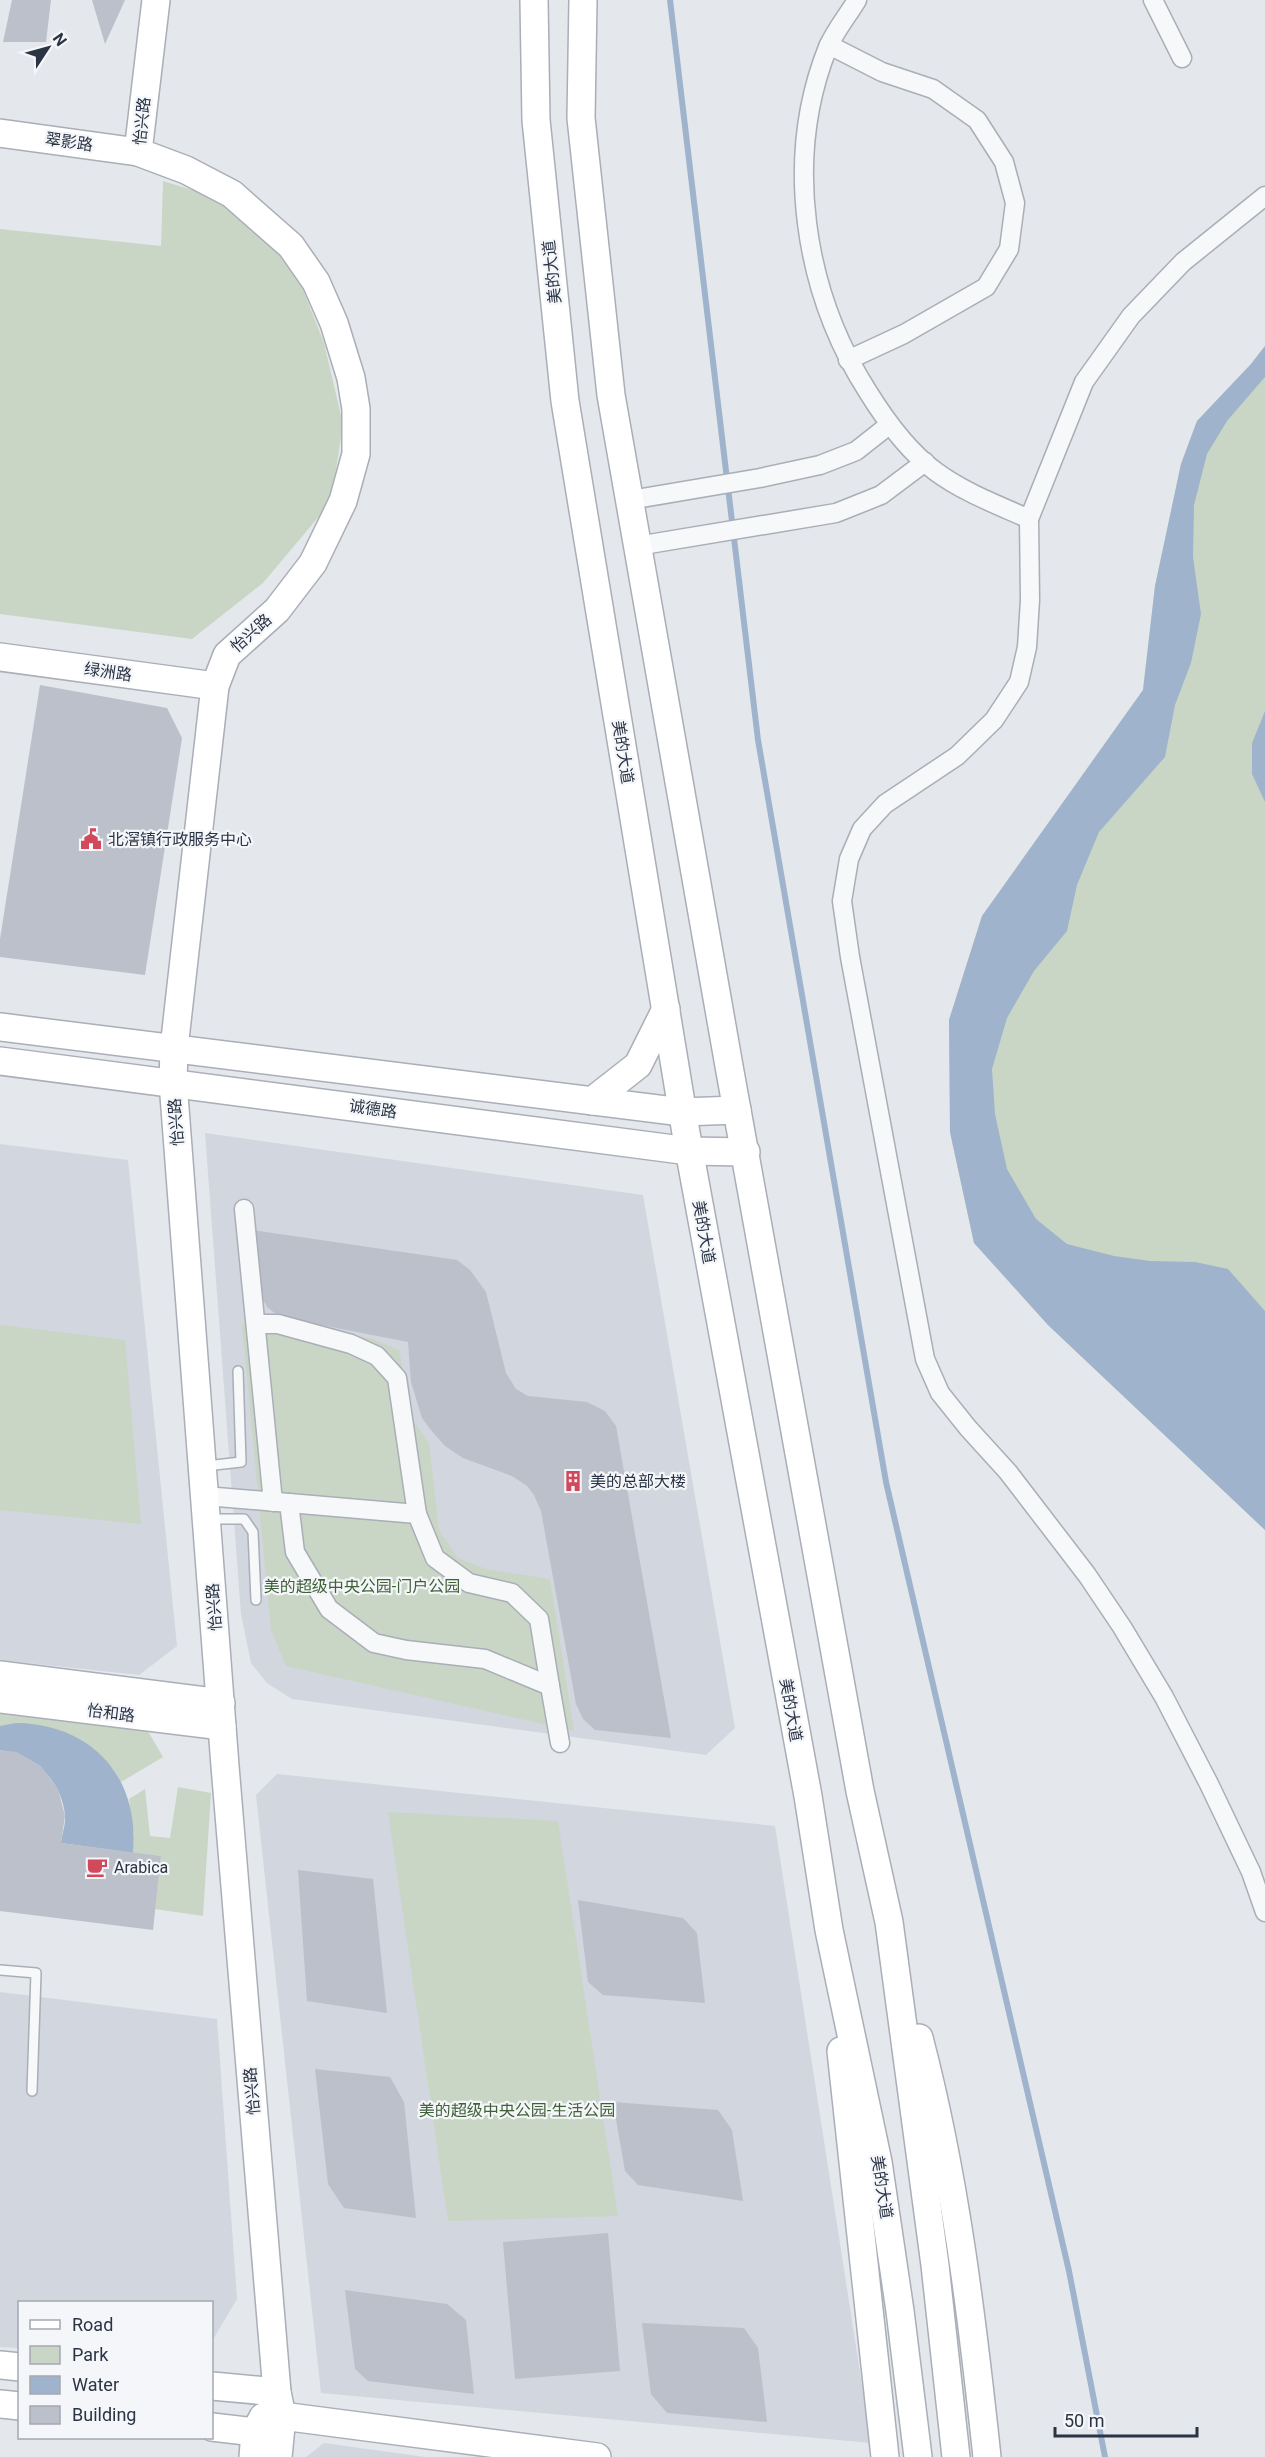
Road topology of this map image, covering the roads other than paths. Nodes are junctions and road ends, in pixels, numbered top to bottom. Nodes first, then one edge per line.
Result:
1 (156, 0) edge
2 (534, 0) edge
3 (583, 0) edge
4 (857, 0) edge
5 (1153, 0) edge
6 (829, 45) junction
7 (1182, 58) dead end
8 (0, 133) edge
9 (138, 152) junction
10 (1265, 196) edge
11 (848, 360) junction
12 (889, 425) junction
13 (926, 462) junction
14 (630, 501) junction
15 (1029, 519) junction
16 (637, 546) junction
17 (0, 657) edge
18 (215, 686) junction
19 (666, 1008) junction
20 (0, 1027) edge
21 (174, 1048) junction
22 (0, 1061) edge
23 (173, 1082) junction
24 (592, 1101) junction
25 (737, 1110) junction
26 (682, 1113) junction
27 (689, 1151) junction
28 (746, 1152) junction
29 (244, 1209) dead end
30 (256, 1324) junction
31 (238, 1371) dead end
32 (203, 1467) junction
33 (281, 1503) junction
34 (206, 1507) junction
35 (417, 1514) junction
36 (256, 1600) dead end
37 (0, 1675) edge
38 (550, 1686) junction
39 (0, 1700) edge
40 (222, 1714) junction
41 (560, 1743) dead end
42 (1265, 1912) edge
43 (889, 1922) junction
44 (829, 1930) junction
45 (0, 1970) edge
46 (32, 2091) dead end
47 (0, 2365) edge
48 (18, 2367) edge
49 (213, 2386) edge
50 (0, 2404) edge
51 (279, 2404) junction
52 (18, 2406) edge
53 (213, 2427) edge
54 (254, 2445) edge
55 (278, 2457) edge
56 (597, 2457) edge
57 (885, 2457) edge
58 (918, 2457) edge
59 (956, 2457) edge
60 (987, 2457) edge

1 - 9 main road, 怡兴路
2 - 19 main road, 美的大道
3 - 14 main road
4 - 6 street
5 - 7 street
6 - 11 street
6 - 11 street
8 - 9 main road, 翠影路
9 - 18 main road, 怡兴路
10 - 15 street
11 - 12 street
12 - 13 street
12 - 14 street
13 - 15 street
13 - 16 street
14 - 16 main road
15 - 42 street
16 - 25 main road
17 - 18 main road, 绿洲路
18 - 21 main road, 怡兴路
19 - 24 main road
19 - 26 main road, 美的大道
20 - 21 main road
21 - 23 main road, 怡兴路
21 - 24 main road
22 - 23 main road, 诚德路
23 - 27 main road, 诚德路
23 - 32 main road, 怡兴路
24 - 26 main road
25 - 26 main road
25 - 28 main road
26 - 27 main road, 美的大道
27 - 28 main road, 诚德路
27 - 44 main road, 美的大道
28 - 43 main road
29 - 30 street
30 - 33 street
30 - 35 street
31 - 32 lane
32 - 34 main road, 怡兴路
33 - 34 street
33 - 35 street
33 - 38 street
34 - 36 lane
34 - 40 main road, 怡兴路
35 - 38 street
37 - 40 main road, 怡和路
38 - 41 street
39 - 40 main road, 怡和路
40 - 51 main road, 怡兴路
43 - 59 main road
43 - 60 main road
44 - 57 main road
44 - 58 main road, 美的大道
45 - 46 lane
47 - 48 main road
49 - 51 main road
50 - 52 main road
51 - 54 main road
51 - 55 main road, 怡兴路
51 - 56 main road
53 - 54 main road

